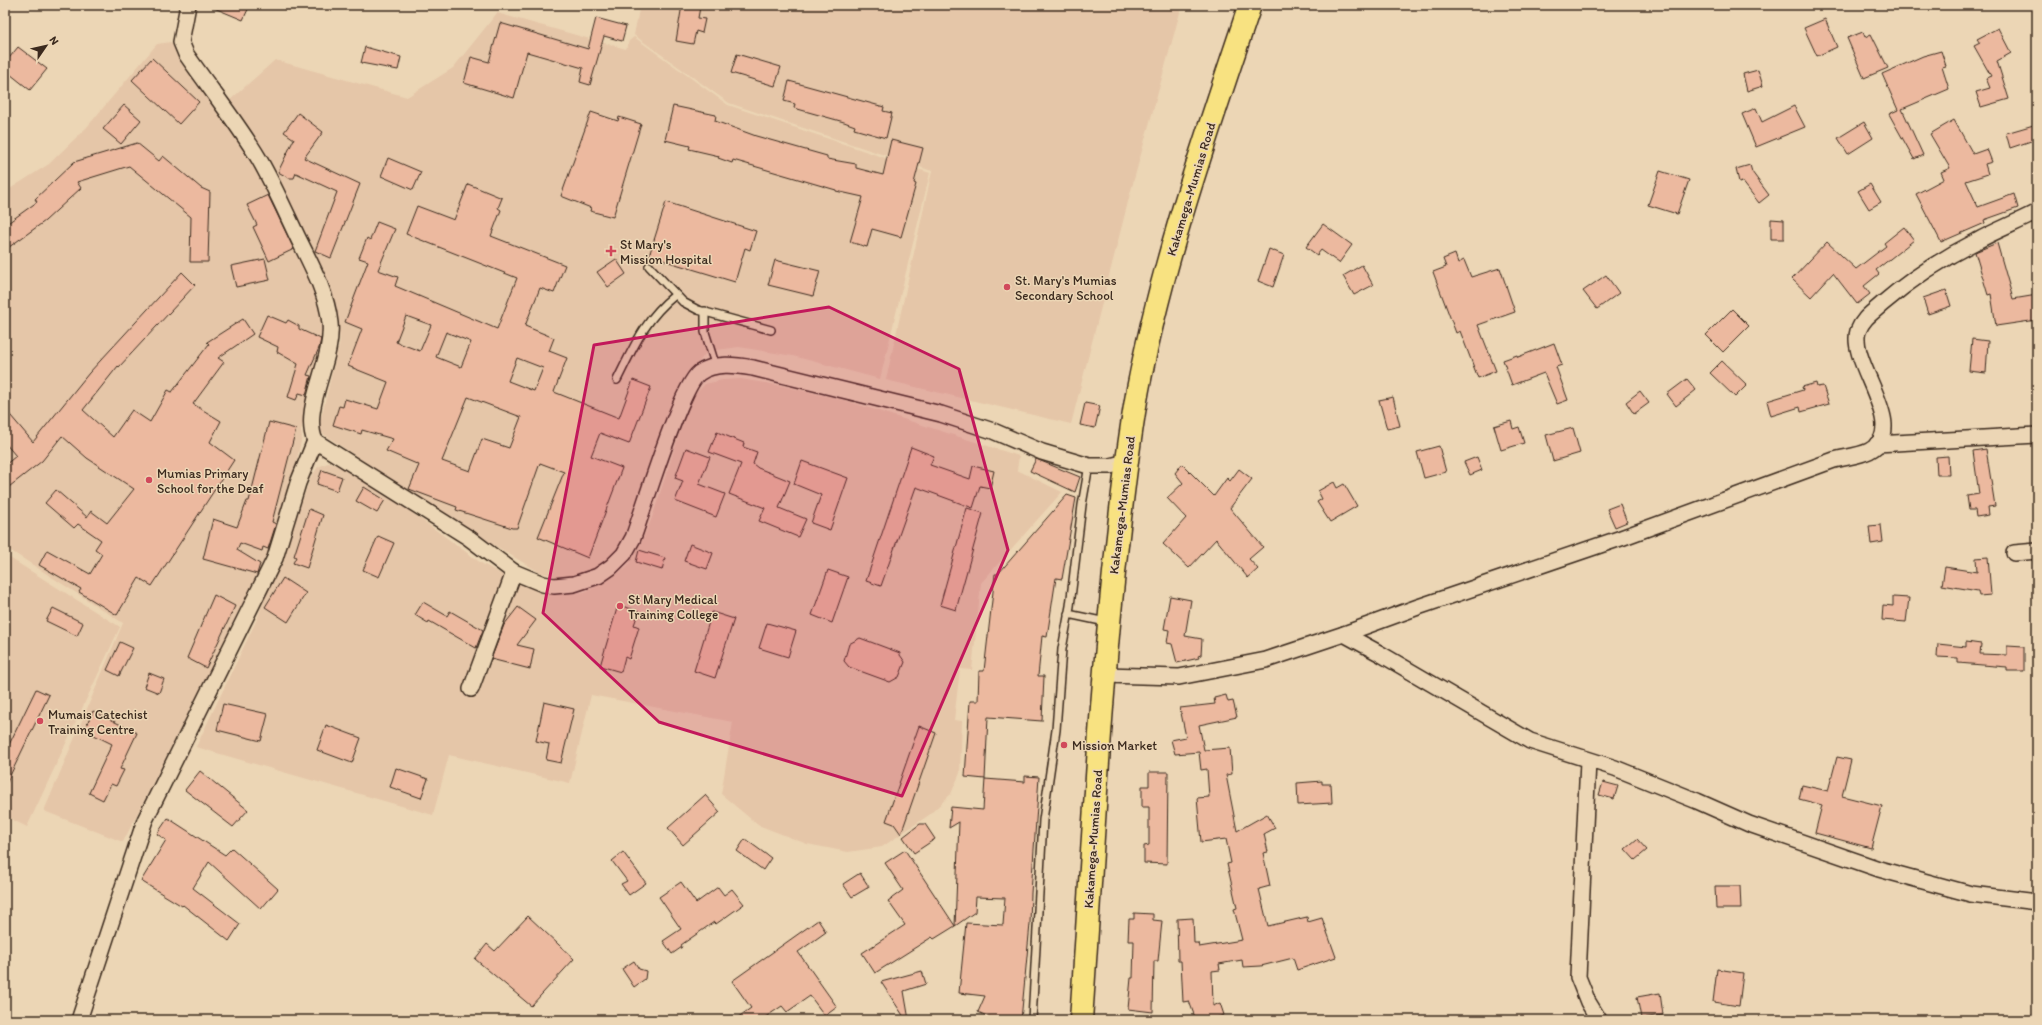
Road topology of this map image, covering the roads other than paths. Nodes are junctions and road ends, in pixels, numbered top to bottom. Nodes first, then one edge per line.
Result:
1 (188, 5) edge
2 (1250, 5) edge
3 (2037, 212) edge
4 (649, 266) dead end
5 (675, 295) junction
6 (705, 311) junction
7 (771, 330) dead end
8 (716, 366) junction
9 (617, 380) dead end
10 (2037, 435) edge
11 (315, 441) junction
12 (1877, 444) junction
13 (1126, 462) junction
14 (1089, 465) junction
15 (2037, 551) edge
16 (2014, 553) dead end
17 (514, 572) junction
18 (1068, 614) junction
19 (1108, 623) junction
20 (1344, 634) junction
21 (1104, 675) junction
22 (471, 689) dead end
23 (1588, 760) junction
24 (2037, 902) edge
25 (79, 1020) edge
26 (1032, 1020) edge
27 (1081, 1020) edge
28 (1599, 1020) edge

1 - 11 street
2 - 13 highway, Kakamega-Mumias Road
3 - 12 street
4 - 5 lane
5 - 6 lane
5 - 9 lane
6 - 7 lane
6 - 8 lane
8 - 14 street
8 - 17 street
10 - 12 street
11 - 17 street
11 - 25 street
12 - 20 street
13 - 14 street
13 - 19 highway, Kakamega-Mumias Road
14 - 18 lane
15 - 16 street
17 - 22 street
18 - 19 lane
18 - 26 lane
19 - 21 highway, Kakamega-Mumias Road
20 - 21 street
20 - 23 street
21 - 27 highway, Kakamega-Mumias Road
23 - 24 street
23 - 28 street

